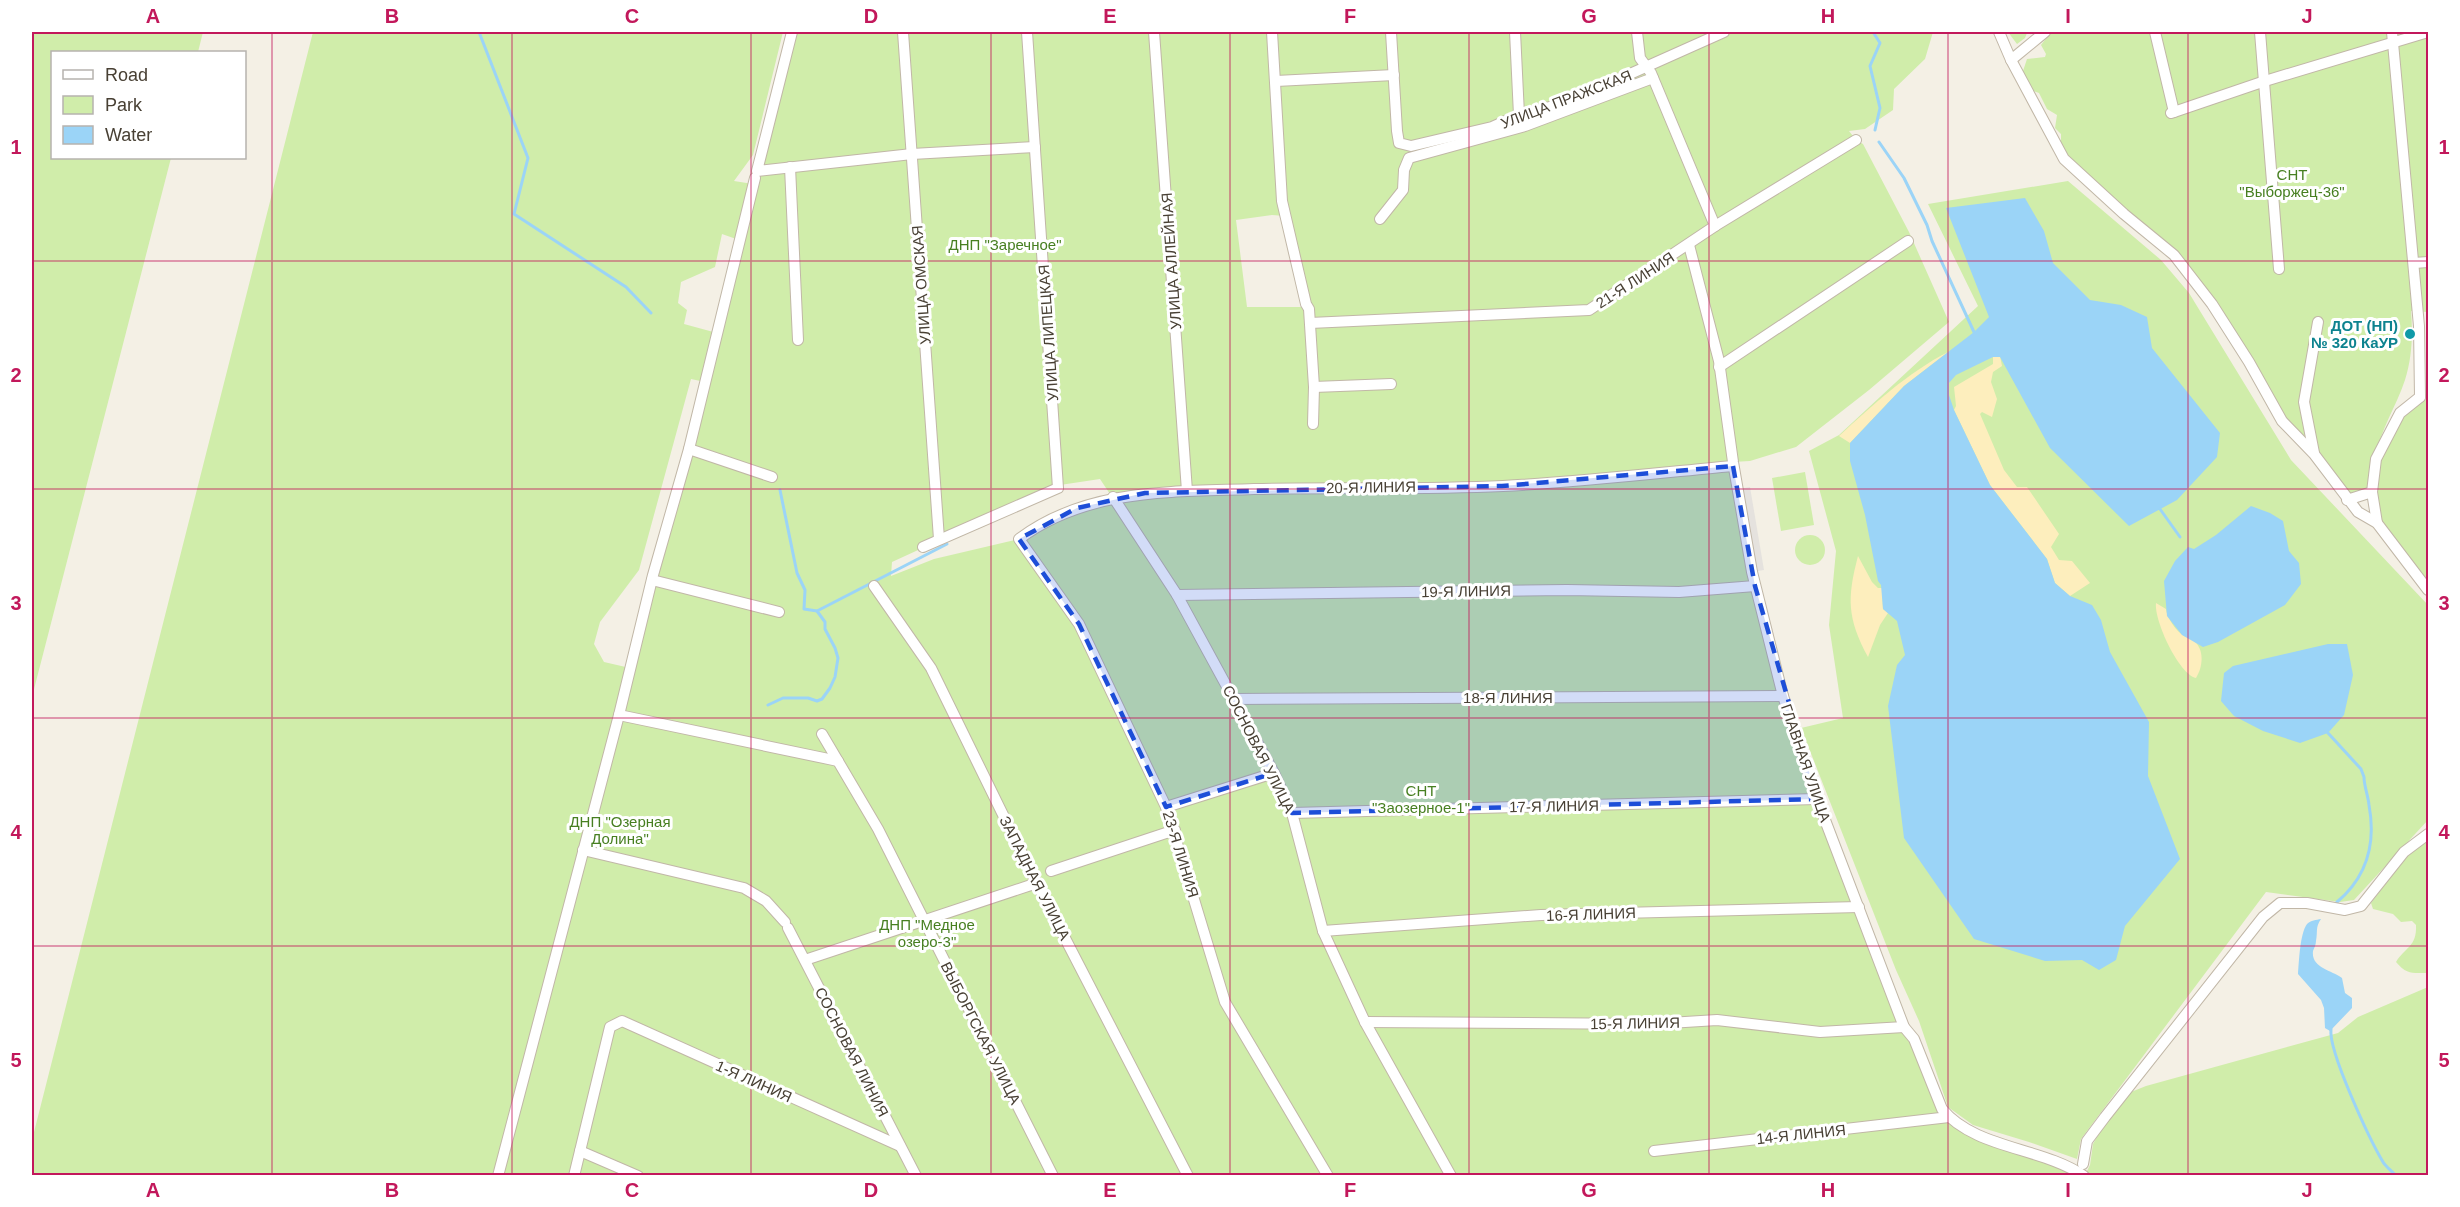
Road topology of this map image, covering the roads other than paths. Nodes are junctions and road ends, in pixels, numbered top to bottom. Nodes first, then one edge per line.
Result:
1 (792, 32) edge
2 (903, 32) edge
3 (1028, 32) edge
4 (1154, 32) edge
5 (1272, 32) edge
6 (1391, 32) edge
7 (1515, 32) edge
8 (1638, 32) edge
9 (1724, 32) edge
10 (1999, 32) edge
11 (2045, 32) edge
12 (2155, 32) edge
13 (2260, 32) edge
14 (2428, 32) edge
15 (2392, 37) edge
16 (2011, 60) junction
17 (1646, 66) junction
18 (1394, 75) junction
19 (1653, 78) junction
20 (1276, 81) junction
21 (2265, 81) junction
22 (1519, 115) junction
23 (1856, 140) dead end
24 (1035, 147) junction
25 (912, 154) junction
26 (790, 167) junction
27 (756, 175) junction
28 (1380, 219) dead end
29 (1715, 226) junction
30 (1908, 241) dead end
31 (1689, 245) junction
32 (2414, 262) junction
33 (2428, 262) edge
34 (2279, 269) dead end
35 (2318, 322) dead end
36 (1310, 323) junction
37 (798, 340) dead end
38 (1719, 367) junction
39 (1391, 384) dead end
40 (1314, 387) junction
41 (2424, 399) edge
42 (1313, 424) dead end
43 (689, 449) junction
44 (2314, 454) junction
45 (1733, 466) junction
46 (772, 477) dead end
47 (1187, 491) junction
48 (2372, 492) junction
49 (1113, 497) junction
50 (2348, 500) junction
51 (2377, 523) junction
52 (939, 539) junction
53 (1018, 539) joint
54 (923, 547) dead end
55 (652, 580) junction
56 (874, 586) dead end
57 (1755, 586) junction
58 (2428, 589) edge
59 (1177, 595) junction
60 (779, 612) dead end
61 (1783, 696) junction
62 (1234, 699) junction
63 (619, 715) junction
64 (822, 734) dead end
65 (838, 761) junction
66 (1274, 773) junction
67 (1817, 799) junction
68 (1166, 807) junction
69 (1292, 813) junction
70 (1175, 830) junction
71 (2428, 834) edge
72 (583, 849) junction
73 (1051, 871) dead end
74 (1037, 883) junction
75 (1859, 906) junction
76 (923, 919) junction
77 (1323, 931) junction
78 (805, 960) junction
79 (1365, 1022) junction
80 (1904, 1027) junction
81 (1949, 1117) junction
82 (900, 1146) junction
83 (580, 1151) junction
84 (1654, 1151) dead end
85 (2083, 1164) dead end
86 (498, 1176) edge
87 (574, 1176) edge
88 (638, 1176) edge
89 (916, 1176) edge
90 (1053, 1176) edge
91 (1188, 1176) edge
92 (1328, 1176) edge
93 (1451, 1176) edge
94 (2085, 1176) edge

1 - 27 street
2 - 25 street, УЛИЦА ОМСКАЯ
3 - 24 street, УЛИЦА ЛИПЕЦКАЯ
4 - 47 street, УЛИЦА АЛЛЕЙНАЯ
5 - 20 street
6 - 18 street
7 - 22 street
8 - 17 street
9 - 17 street, УЛИЦА ПРАЖСКАЯ
10 - 16 street
11 - 16 street
12 - 21 street
13 - 21 street
14 - 15 street
15 - 21 street
15 - 32 street
16 - 44 street
17 - 19 street
17 - 22 street, УЛИЦА ПРАЖСКАЯ
18 - 20 street
18 - 22 street, УЛИЦА ПРАЖСКАЯ
19 - 28 street
19 - 29 street
20 - 36 street
21 - 34 street
23 - 29 street, 21-Я ЛИНИЯ
24 - 25 street
24 - 52 street, УЛИЦА ЛИПЕЦКАЯ
25 - 26 street
25 - 52 street, УЛИЦА ОМСКАЯ
26 - 27 street
26 - 37 street
27 - 43 street
29 - 31 street, 21-Я ЛИНИЯ
30 - 38 street
31 - 36 street, 21-Я ЛИНИЯ
31 - 38 street, ГЛАВНАЯ УЛИЦА
32 - 33 street
32 - 41 street
35 - 44 street
36 - 40 street
38 - 45 street, ГЛАВНАЯ УЛИЦА
39 - 40 street
40 - 42 street
41 - 48 street
43 - 46 street
43 - 55 street
44 - 50 street
45 - 47 street, 20-Я ЛИНИЯ
45 - 57 street, ГЛАВНАЯ УЛИЦА
47 - 49 street, 20-Я ЛИНИЯ
48 - 50 street
48 - 51 street
49 - 53 street, 20-Я ЛИНИЯ
49 - 59 street, СОСНОВАЯ УЛИЦА
50 - 51 street
51 - 58 street
52 - 54 street, УЛИЦА ЛИПЕЦКАЯ
53 - 68 street, 23-Я ЛИНИЯ
55 - 60 street
55 - 63 street
56 - 74 street, ЗАПАДНАЯ УЛИЦА
57 - 59 street, 19-Я ЛИНИЯ
57 - 61 street, ГЛАВНАЯ УЛИЦА
59 - 62 street, СОСНОВАЯ УЛИЦА
61 - 62 street, 18-Я ЛИНИЯ
61 - 67 street, ГЛАВНАЯ УЛИЦА
62 - 66 street, СОСНОВАЯ УЛИЦА
63 - 65 street
63 - 72 street
64 - 65 street, ВЫБОРГСКАЯ УЛИЦА
65 - 76 street, ВЫБОРГСКАЯ УЛИЦА
66 - 68 street
66 - 69 street, СОСНОВАЯ УЛИЦА
67 - 69 street, 17-Я ЛИНИЯ
67 - 75 street, ГЛАВНАЯ УЛИЦА
68 - 70 street, 23-Я ЛИНИЯ
69 - 77 street, СОСНОВАЯ УЛИЦА
70 - 73 street
70 - 92 street, 23-Я ЛИНИЯ
71 - 85 street
72 - 78 street, СОСНОВАЯ ЛИНИЯ
72 - 86 street
74 - 76 street
74 - 91 street, ЗАПАДНАЯ УЛИЦА
75 - 77 street, 16-Я ЛИНИЯ
75 - 80 street, ГЛАВНАЯ УЛИЦА
76 - 78 street
76 - 90 street, ВЫБОРГСКАЯ УЛИЦА
77 - 79 street, СОСНОВАЯ УЛИЦА
78 - 82 street, СОСНОВАЯ ЛИНИЯ
79 - 80 street, 15-Я ЛИНИЯ
79 - 93 street, СОСНОВАЯ УЛИЦА
80 - 81 street, ГЛАВНАЯ УЛИЦА
81 - 84 street, 14-Я ЛИНИЯ
81 - 94 street, ГЛАВНАЯ УЛИЦА
82 - 83 street, 1-Я ЛИНИЯ
82 - 89 street, СОСНОВАЯ ЛИНИЯ
83 - 87 street
83 - 88 street

